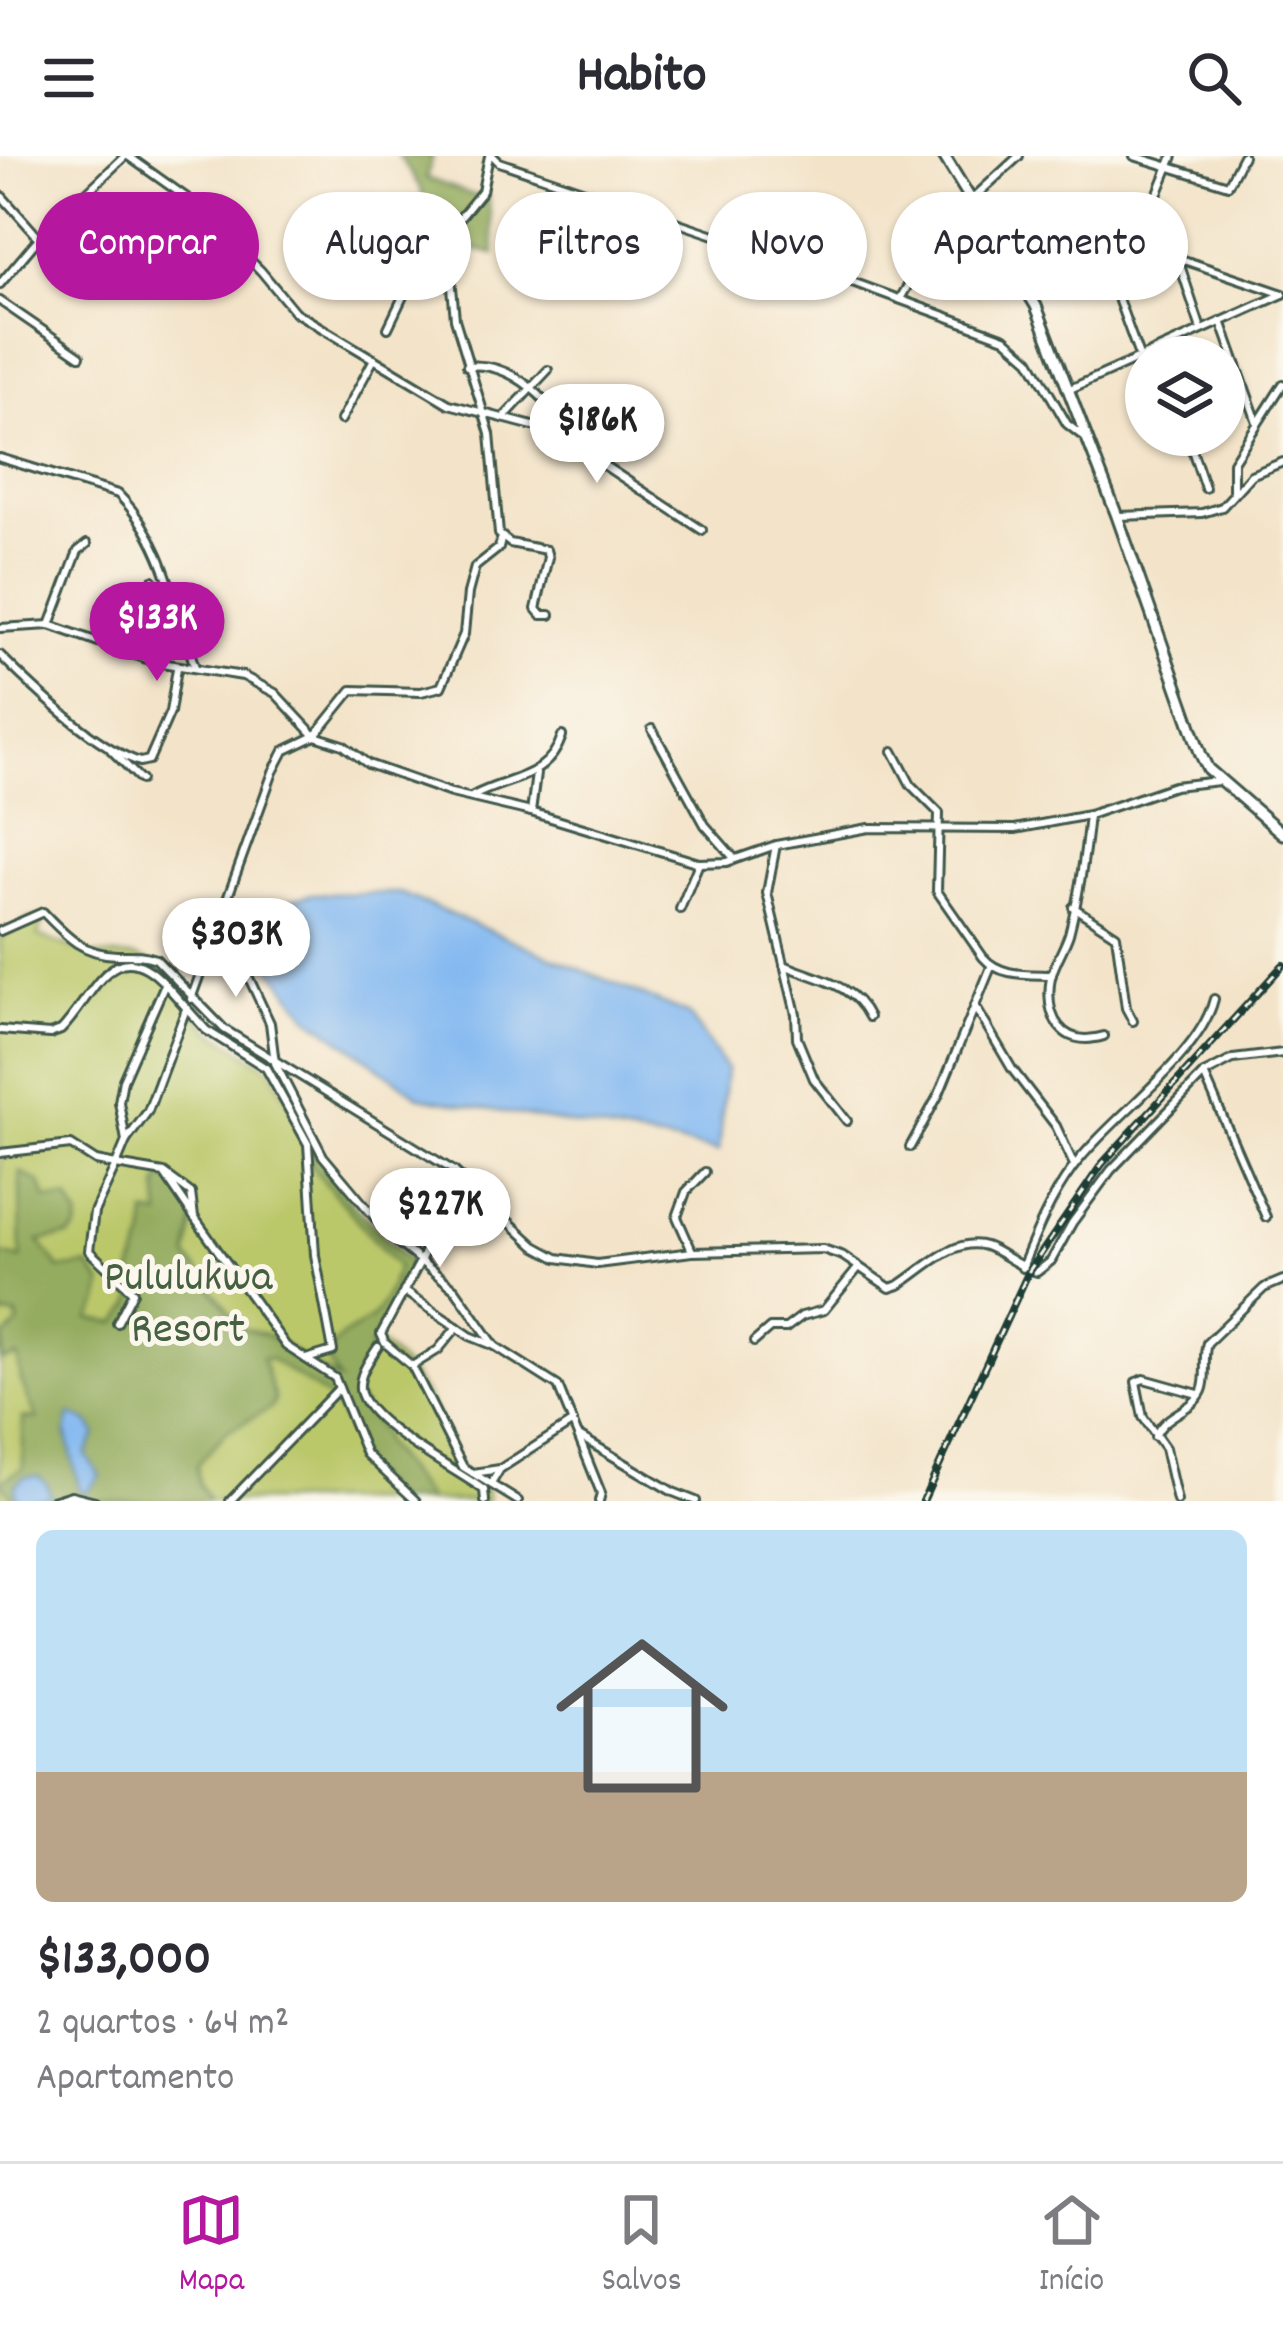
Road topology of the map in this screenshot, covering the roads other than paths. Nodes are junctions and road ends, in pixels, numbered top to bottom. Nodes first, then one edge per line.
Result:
1 (127, 156) edge
2 (491, 156) edge
3 (944, 156) edge
4 (1018, 156) edge
5 (1134, 156) edge
6 (1172, 156) edge
7 (1243, 156) edge
8 (1167, 168) junction
9 (88, 192) edge
10 (968, 192) edge
11 (983, 192) edge
12 (1158, 192) edge
13 (0, 194) edge
14 (471, 205) edge
15 (36, 235) edge
16 (36, 242) edge
17 (1188, 262) edge
18 (0, 284) edge
19 (1188, 289) edge
20 (1283, 294) edge
21 (891, 296) edge
22 (402, 300) edge
23 (453, 300) edge
24 (903, 300) edge
25 (1033, 300) edge
26 (1119, 300) edge
27 (0, 302) edge
28 (1221, 321) junction
29 (388, 328) dead end
30 (1201, 329) junction
31 (1132, 336) edge
32 (1188, 336) edge
33 (80, 356) dead end
34 (374, 359) junction
35 (1125, 363) edge
36 (467, 366) junction
37 (548, 370) dead end
38 (1283, 383) edge
39 (528, 387) junction
40 (1070, 389) junction
41 (481, 413) junction
42 (505, 416) junction
43 (341, 420) dead end
44 (1257, 422) dead end
45 (1089, 440) junction
46 (572, 443) junction
47 (1194, 456) edge
48 (0, 458) edge
49 (1283, 462) edge
50 (1205, 488) dead end
51 (1231, 499) junction
52 (1117, 516) junction
53 (702, 530) dead end
54 (501, 540) junction
55 (87, 544) dead end
56 (153, 580) dead end
57 (550, 615) dead end
58 (50, 625) junction
59 (0, 628) edge
60 (117, 649) junction
61 (0, 655) edge
62 (177, 666) junction
63 (195, 667) junction
64 (652, 729) dead end
65 (314, 736) junction
66 (562, 736) dead end
67 (105, 743) junction
68 (893, 751) dead end
69 (536, 773) junction
70 (140, 780) dead end
71 (1222, 781) junction
72 (470, 798) junction
73 (531, 812) junction
74 (1089, 815) junction
75 (941, 826) junction
76 (1283, 834) edge
77 (776, 844) junction
78 (734, 858) junction
79 (699, 862) junction
80 (1073, 907) junction
81 (680, 909) dead end
82 (217, 930) junction
83 (0, 932) edge
84 (784, 965) junction
85 (991, 967) junction
86 (1052, 975) junction
87 (165, 984) junction
88 (191, 999) junction
89 (1214, 999) dead end
90 (975, 1006) junction
91 (186, 1009) junction
92 (869, 1017) dead end
93 (1133, 1021) dead end
94 (0, 1030) edge
95 (1103, 1036) dead end
96 (1283, 1053) edge
97 (275, 1063) junction
98 (1204, 1074) junction
99 (847, 1120) dead end
100 (126, 1141) junction
101 (910, 1148) dead end
102 (0, 1154) edge
103 (116, 1166) junction
104 (1074, 1166) junction
105 (454, 1171) junction
106 (705, 1172) dead end
107 (1266, 1217) dead end
108 (692, 1252) junction
109 (421, 1260) junction
110 (859, 1267) junction
111 (1022, 1268) junction
112 (1283, 1280) edge
113 (404, 1291) junction
114 (117, 1322) dead end
115 (457, 1327) junction
116 (754, 1342) dead end
117 (495, 1346) junction
118 (378, 1347) dead end
119 (306, 1359) junction
120 (412, 1366) junction
121 (340, 1388) junction
122 (1198, 1394) junction
123 (573, 1422) junction
124 (578, 1436) junction
125 (1155, 1437) junction
126 (500, 1469) junction
127 (471, 1473) junction
128 (491, 1484) junction
129 (52, 1501) edge
130 (95, 1501) edge
131 (230, 1501) edge
132 (416, 1501) edge
133 (485, 1501) edge
134 (518, 1501) edge
135 (599, 1501) edge
136 (696, 1501) edge
137 (1177, 1501) edge

1 - 9 street
1 - 34 street
2 - 14 street
2 - 21 street
3 - 10 street
4 - 11 street
5 - 8 street
6 - 8 street
7 - 8 street
8 - 12 street
13 - 15 street
16 - 18 street
17 - 20 street
19 - 30 street
20 - 28 street
22 - 29 street
23 - 36 street
24 - 45 street
25 - 40 street
26 - 31 street
27 - 33 street
28 - 30 street
28 - 44 street
30 - 32 street
34 - 41 street
34 - 43 street
35 - 40 street
36 - 39 street
36 - 41 street
37 - 39 street
38 - 51 street
39 - 42 street
39 - 46 street
40 - 45 street
41 - 42 street
41 - 54 street
42 - 46 street
45 - 52 street
46 - 53 street
47 - 50 street
48 - 63 street
49 - 51 street
51 - 52 street
52 - 71 street
54 - 57 street
54 - 65 street
55 - 58 street
56 - 60 street
58 - 59 street
58 - 60 street
60 - 62 street
61 - 67 street
62 - 63 street
62 - 67 street
63 - 65 street
64 - 78 street
65 - 72 street
65 - 82 street
66 - 69 street
67 - 70 street
68 - 75 street
69 - 72 street
69 - 73 street
71 - 74 street
71 - 76 street
72 - 73 street
73 - 79 street
74 - 75 street
74 - 80 street
75 - 77 street
75 - 85 street
77 - 78 street
77 - 84 street
78 - 79 street
79 - 81 street
80 - 86 street
80 - 93 street
82 - 88 street
82 - 97 street
83 - 88 street
84 - 92 street
84 - 99 street
85 - 86 street
85 - 90 street
86 - 95 street
87 - 91 street
87 - 94 street
87 - 100 street
88 - 97 street
89 - 104 street
90 - 101 street
90 - 104 street
91 - 100 street
91 - 119 street
96 - 98 street
97 - 105 street
97 - 109 street
98 - 107 street
98 - 111 street
100 - 103 street
102 - 103 street
103 - 114 street
103 - 119 street
104 - 111 street
105 - 108 street
105 - 109 street
106 - 108 street
108 - 110 street
109 - 113 street
109 - 117 street
110 - 111 street
110 - 116 street
112 - 122 street
113 - 115 street
113 - 120 street
115 - 117 street
115 - 120 street
117 - 123 street
118 - 133 street
119 - 121 street
120 - 127 street
121 - 131 street
121 - 132 street
122 - 125 street
122 - 125 street
123 - 124 street
123 - 126 street
124 - 135 street
124 - 136 street
125 - 137 street
126 - 127 street
126 - 128 street
127 - 128 street
128 - 134 street
129 - 130 street

